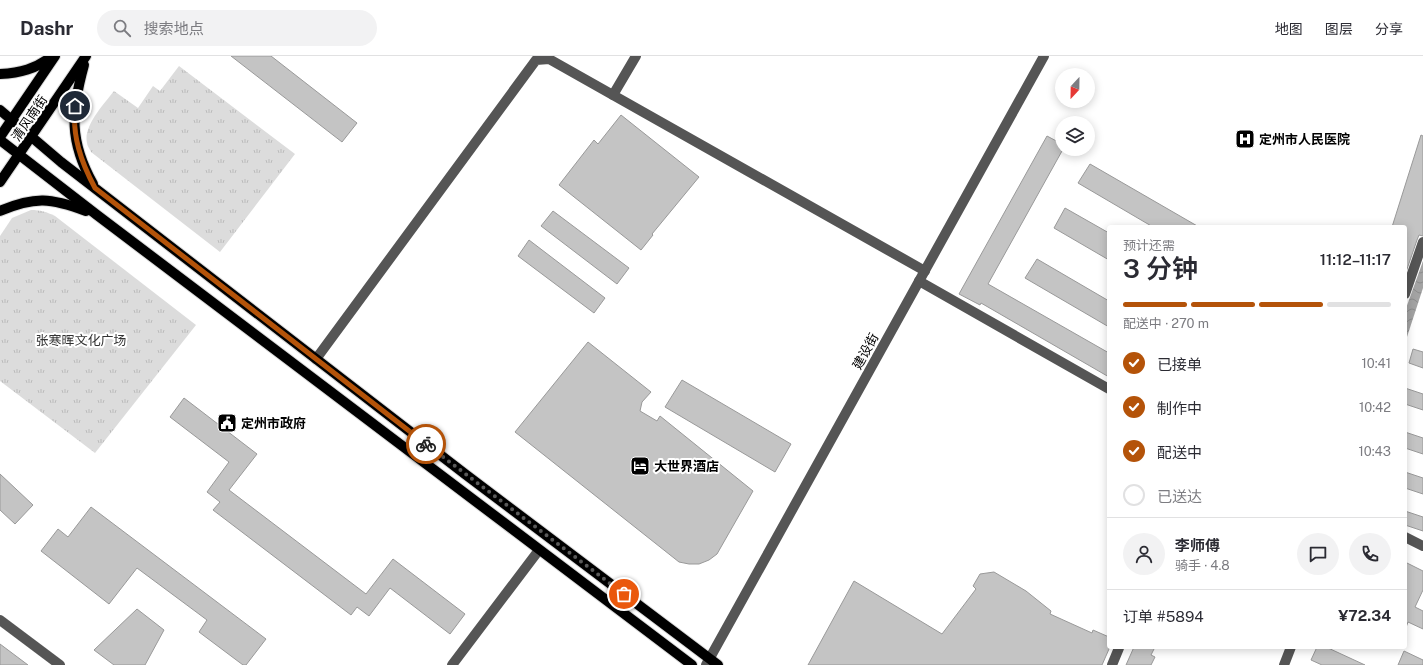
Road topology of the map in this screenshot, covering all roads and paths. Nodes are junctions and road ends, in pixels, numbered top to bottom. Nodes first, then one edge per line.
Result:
1 (53, 56) edge
2 (86, 56) edge
3 (636, 56) edge
4 (1044, 56) edge
5 (0, 74) edge
6 (613, 95) junction
7 (0, 110) edge
8 (12, 120) junction
9 (32, 137) junction
10 (0, 138) edge
11 (19, 155) junction
12 (0, 182) edge
13 (95, 188) junction
14 (0, 211) edge
15 (98, 215) junction
16 (1423, 242) edge
17 (925, 272) junction
18 (919, 281) junction
19 (1407, 288) edge
20 (316, 359) junction
21 (1107, 388) edge
22 (1407, 538) edge
23 (1423, 546) edge
24 (539, 550) junction
25 (0, 620) edge
26 (1119, 649) edge
27 (1290, 649) edge
28 (711, 663) edge
29 (60, 665) edge
30 (452, 665) edge
31 (692, 665) edge
32 (1112, 665) edge
33 (1284, 665) edge

1 - 5 main road
1 - 8 main road, 清风南街
2 - 9 main road, 清风南街
2 - 13 main road
3 - 6 street
4 - 17 street, 建设街
6 - 17 street
6 - 20 street
7 - 8 main road
8 - 9 main road
8 - 10 main road, 清风南街
9 - 11 main road, 清风南街
9 - 13 main road
10 - 11 main road
11 - 12 main road, 清风南街
11 - 15 main road
13 - 20 main road
14 - 15 main road
15 - 24 main road
16 - 19 street
17 - 18 street, 建设街
18 - 21 street
18 - 28 street, 建设街
20 - 28 main road
22 - 23 street
24 - 30 street
24 - 31 main road
25 - 29 street
26 - 32 street
27 - 33 street

